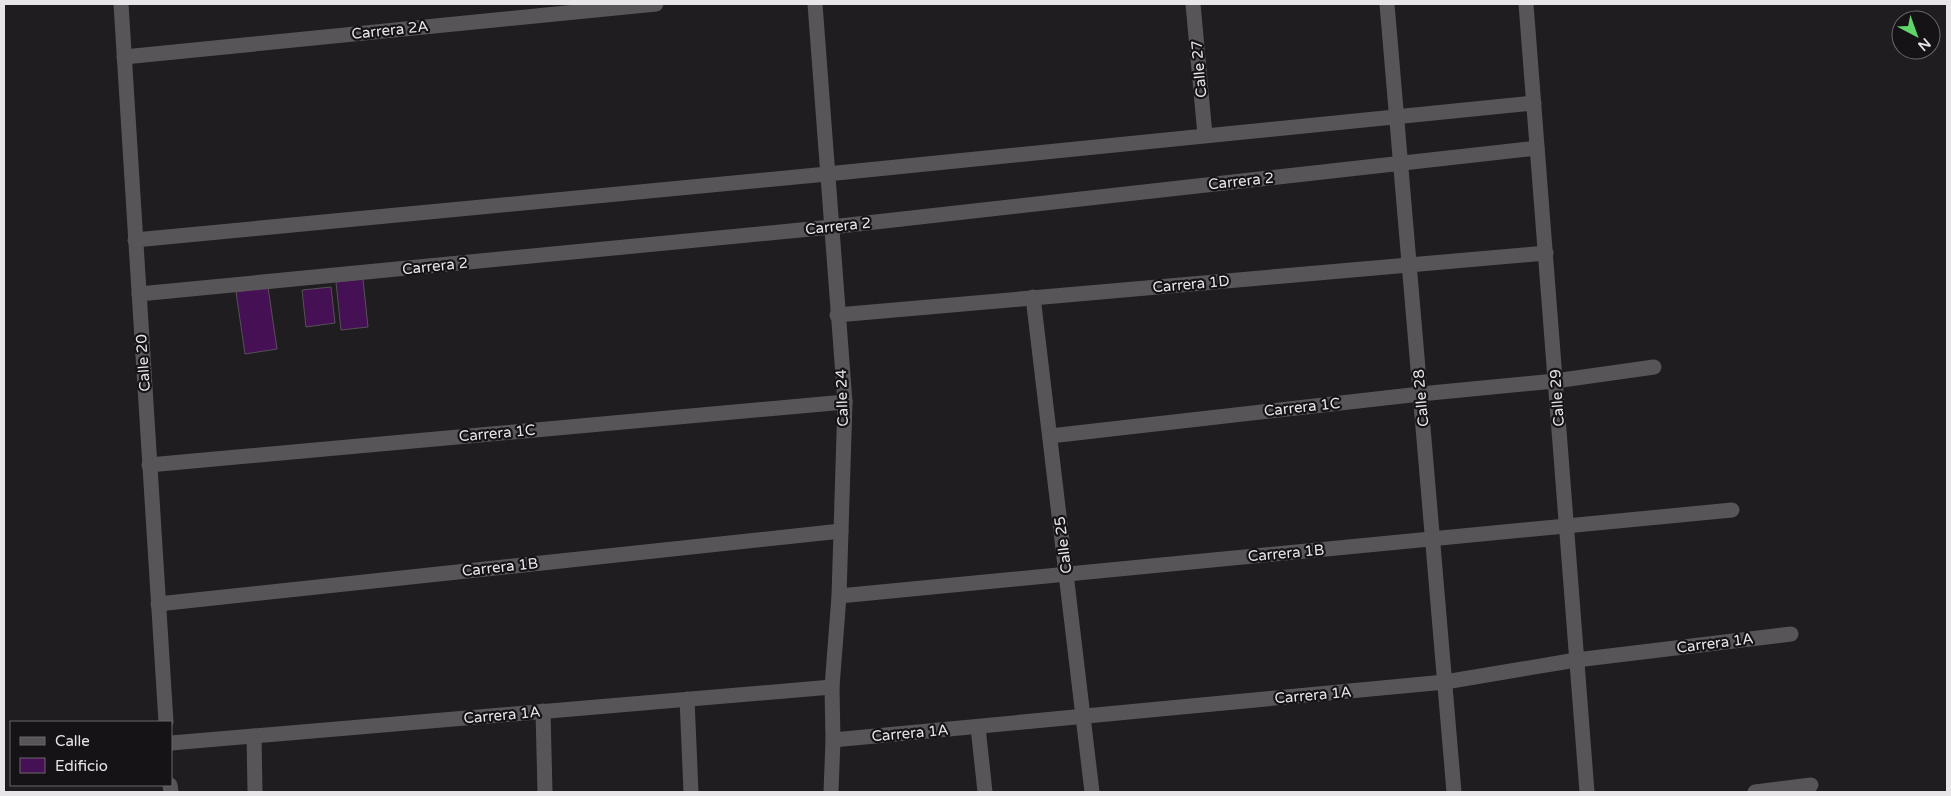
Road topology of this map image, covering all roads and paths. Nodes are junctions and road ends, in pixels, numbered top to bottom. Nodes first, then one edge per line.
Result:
1 (121, 4) edge
2 (656, 4) edge
3 (815, 4) edge
4 (1193, 4) edge
5 (1387, 4) edge
6 (1526, 4) edge
7 (124, 57) junction
8 (1534, 102) junction
9 (1396, 116) junction
10 (1205, 135) junction
11 (1537, 148) junction
12 (1400, 162) junction
13 (827, 174) junction
14 (831, 227) junction
15 (136, 240) junction
16 (1546, 253) junction
17 (1410, 265) junction
18 (139, 294) junction
19 (1033, 297) junction
20 (837, 315) junction
21 (1654, 367) dead end
22 (1556, 381) junction
23 (1420, 394) junction
24 (845, 402) junction
25 (1050, 436) junction
26 (150, 465) junction
27 (1732, 510) dead end
28 (1566, 526) junction
29 (841, 531) junction
30 (1433, 540) junction
31 (1066, 574) junction
32 (839, 596) junction
33 (158, 604) junction
34 (1791, 634) dead end
35 (1576, 660) junction
36 (1445, 682) junction
37 (832, 687) junction
38 (687, 699) junction
39 (543, 711) junction
40 (1083, 717) junction
41 (166, 721) edge
42 (978, 727) junction
43 (254, 736) junction
44 (833, 740) junction
45 (172, 742) edge
46 (1811, 785) dead end
47 (255, 792) edge
48 (545, 792) edge
49 (691, 792) edge
50 (831, 792) edge
51 (985, 792) edge
52 (1092, 792) edge
53 (1454, 792) edge
54 (1587, 792) edge
55 (1763, 792) edge

1 - 7 street, Calle 20
2 - 7 street, Carrera 2A
3 - 13 street, Calle 24
4 - 10 street, Calle 27
5 - 9 street, Calle 28
6 - 8 street, Calle 29
7 - 15 street, Calle 20
8 - 9 street
8 - 11 street, Calle 29
9 - 10 street
9 - 12 street, Calle 28
10 - 13 street
11 - 12 street, Carrera 2
11 - 16 street, Calle 29
12 - 14 street, Carrera 2
12 - 17 street, Calle 28
13 - 14 street, Calle 24
13 - 15 street
14 - 18 street, Carrera 2
14 - 20 street, Calle 24
15 - 18 street, Calle 20
16 - 17 street, Carrera 1D
16 - 22 street, Calle 29
17 - 19 street, Carrera 1D
17 - 23 street, Calle 28
18 - 26 street, Calle 20
19 - 20 street, Carrera 1D
19 - 25 street, Calle 25
20 - 24 street, Calle 24
21 - 22 street, Carrera 1C
22 - 23 street, Carrera 1C
22 - 28 street, Calle 29
23 - 25 street, Carrera 1C
23 - 30 street, Calle 28
24 - 26 street, Carrera 1C
24 - 29 street, Calle 24
25 - 31 street, Calle 25
26 - 33 street, Calle 20
27 - 28 street, Carrera 1B
28 - 30 street, Carrera 1B
28 - 35 street, Calle 29
29 - 32 street, Calle 24
29 - 33 street, Carrera 1B
30 - 31 street, Carrera 1B
30 - 36 street, Calle 28
31 - 32 street, Carrera 1B
31 - 40 street, Calle 25
32 - 37 street, Calle 24
33 - 41 street, Calle 20
34 - 35 street, Carrera 1A
35 - 36 street, Carrera 1A
35 - 54 street, Calle 29
36 - 40 street, Carrera 1A
36 - 53 street, Calle 28
37 - 38 street, Carrera 1A
37 - 44 street, Calle 24
38 - 39 street, Carrera 1A
38 - 49 street
39 - 43 street, Carrera 1A
39 - 48 street
40 - 42 street, Carrera 1A
40 - 52 street, Calle 25
42 - 44 street, Carrera 1A
42 - 51 street
43 - 45 street, Carrera 1A
43 - 47 street
44 - 50 street, Calle 24
46 - 55 street

